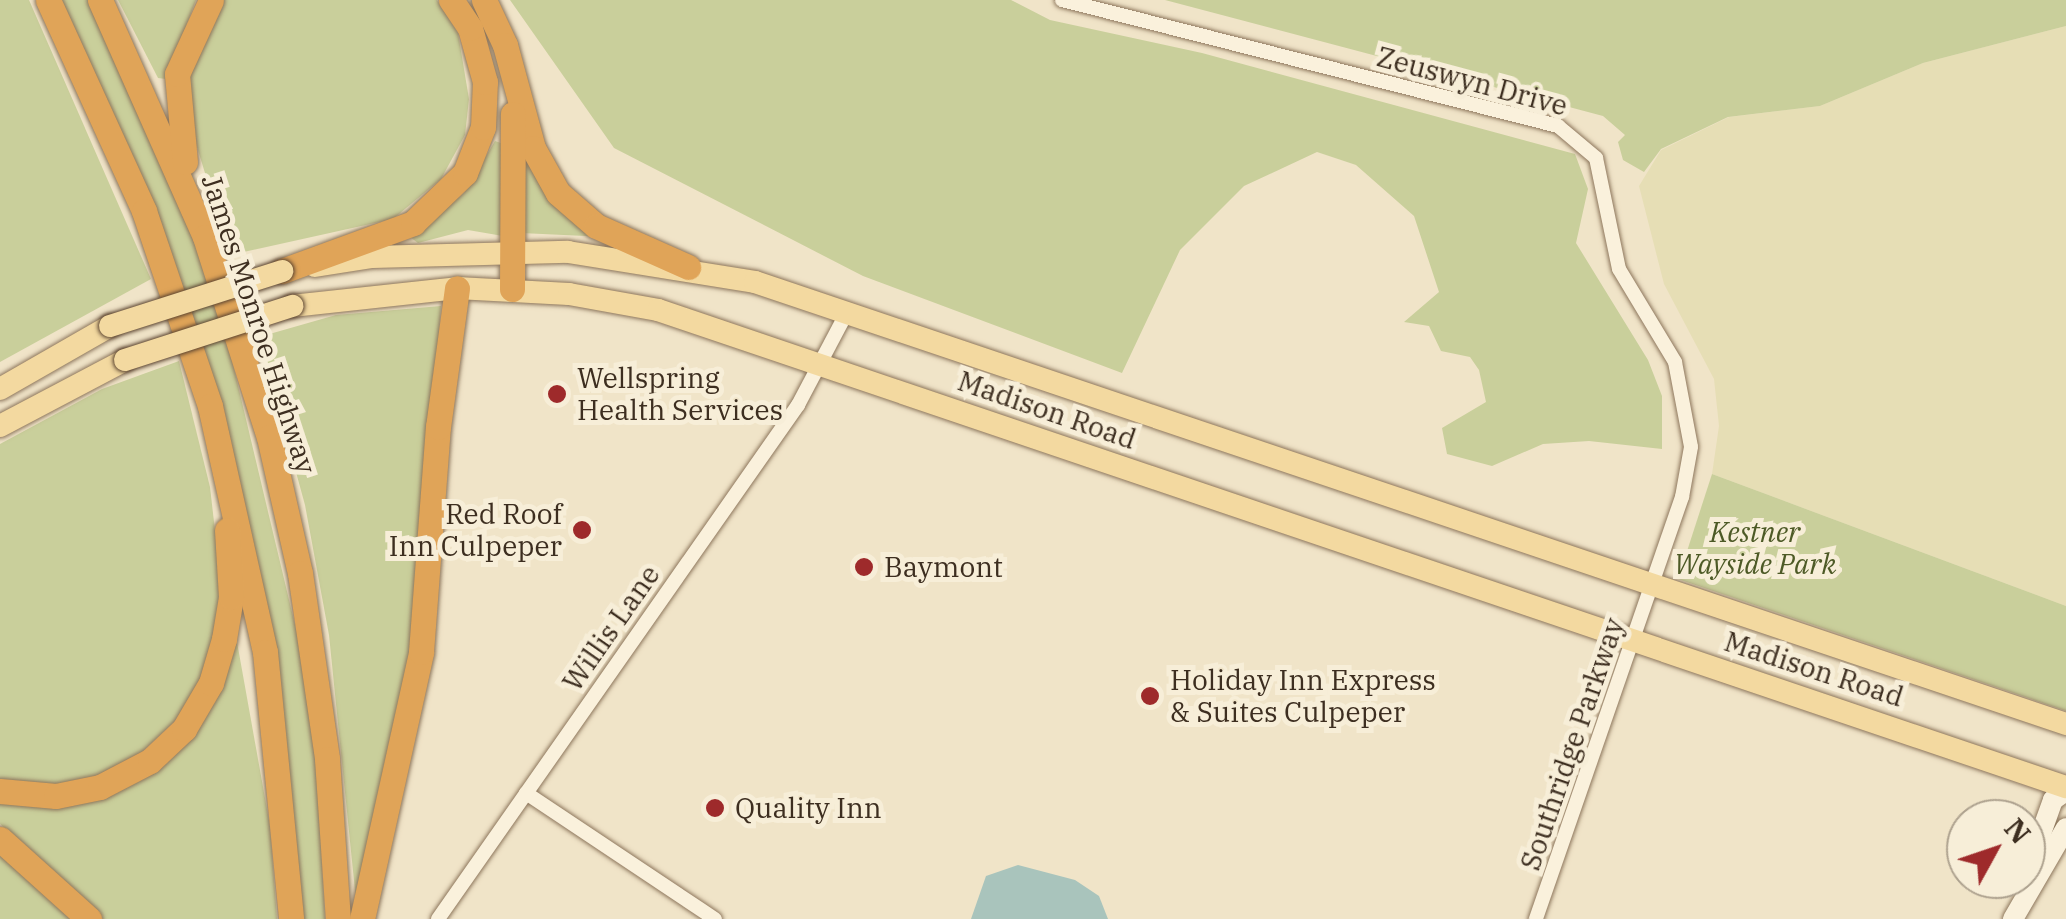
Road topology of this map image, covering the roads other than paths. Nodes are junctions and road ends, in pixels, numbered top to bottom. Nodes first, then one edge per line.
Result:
1 (48, 0) edge
2 (100, 0) edge
3 (211, 0) edge
4 (451, 0) edge
5 (484, 0) edge
6 (1062, 0) edge
7 (512, 74) junction
8 (193, 206) junction
9 (511, 250) junction
10 (688, 267) junction
11 (282, 271) junction
12 (457, 288) junction
13 (512, 289) junction
14 (848, 310) junction
15 (822, 364) junction
16 (0, 389) edge
17 (210, 406) junction
18 (0, 426) edge
19 (1652, 583) junction
20 (1634, 640) junction
21 (2066, 724) edge
22 (2066, 788) edge
23 (0, 791) edge
24 (526, 793) junction
25 (2046, 819) edge
26 (2066, 828) edge
27 (0, 839) edge
28 (89, 919) edge
29 (291, 919) edge
30 (338, 919) edge
31 (362, 919) edge
32 (438, 919) edge
33 (715, 919) edge
34 (1536, 919) edge
35 (2011, 919) edge

1 - 17 highway
2 - 8 highway, James Monroe Highway
3 - 8 highway
4 - 11 highway
5 - 7 highway
6 - 19 street, Zeuswyn Drive
7 - 9 highway
7 - 10 highway
8 - 30 highway, James Monroe Highway
9 - 10 main road, Madison Road
9 - 11 main road, Madison Road
9 - 13 highway
10 - 14 main road, Madison Road
11 - 16 main road, Madison Road, bridge
12 - 13 main road, Madison Road
12 - 18 main road, Madison Road, bridge
12 - 31 highway
13 - 15 main road, Madison Road
14 - 15 street, Willis Lane
14 - 19 main road, Madison Road
15 - 20 main road, Madison Road
15 - 24 street, Willis Lane
17 - 23 highway
17 - 29 highway
19 - 20 street, Southridge Parkway
19 - 21 main road, Madison Road
20 - 22 main road, Madison Road
20 - 34 street, Southridge Parkway
22 - 25 street
24 - 32 street, Willis Lane
24 - 33 street
26 - 35 street
27 - 28 highway

